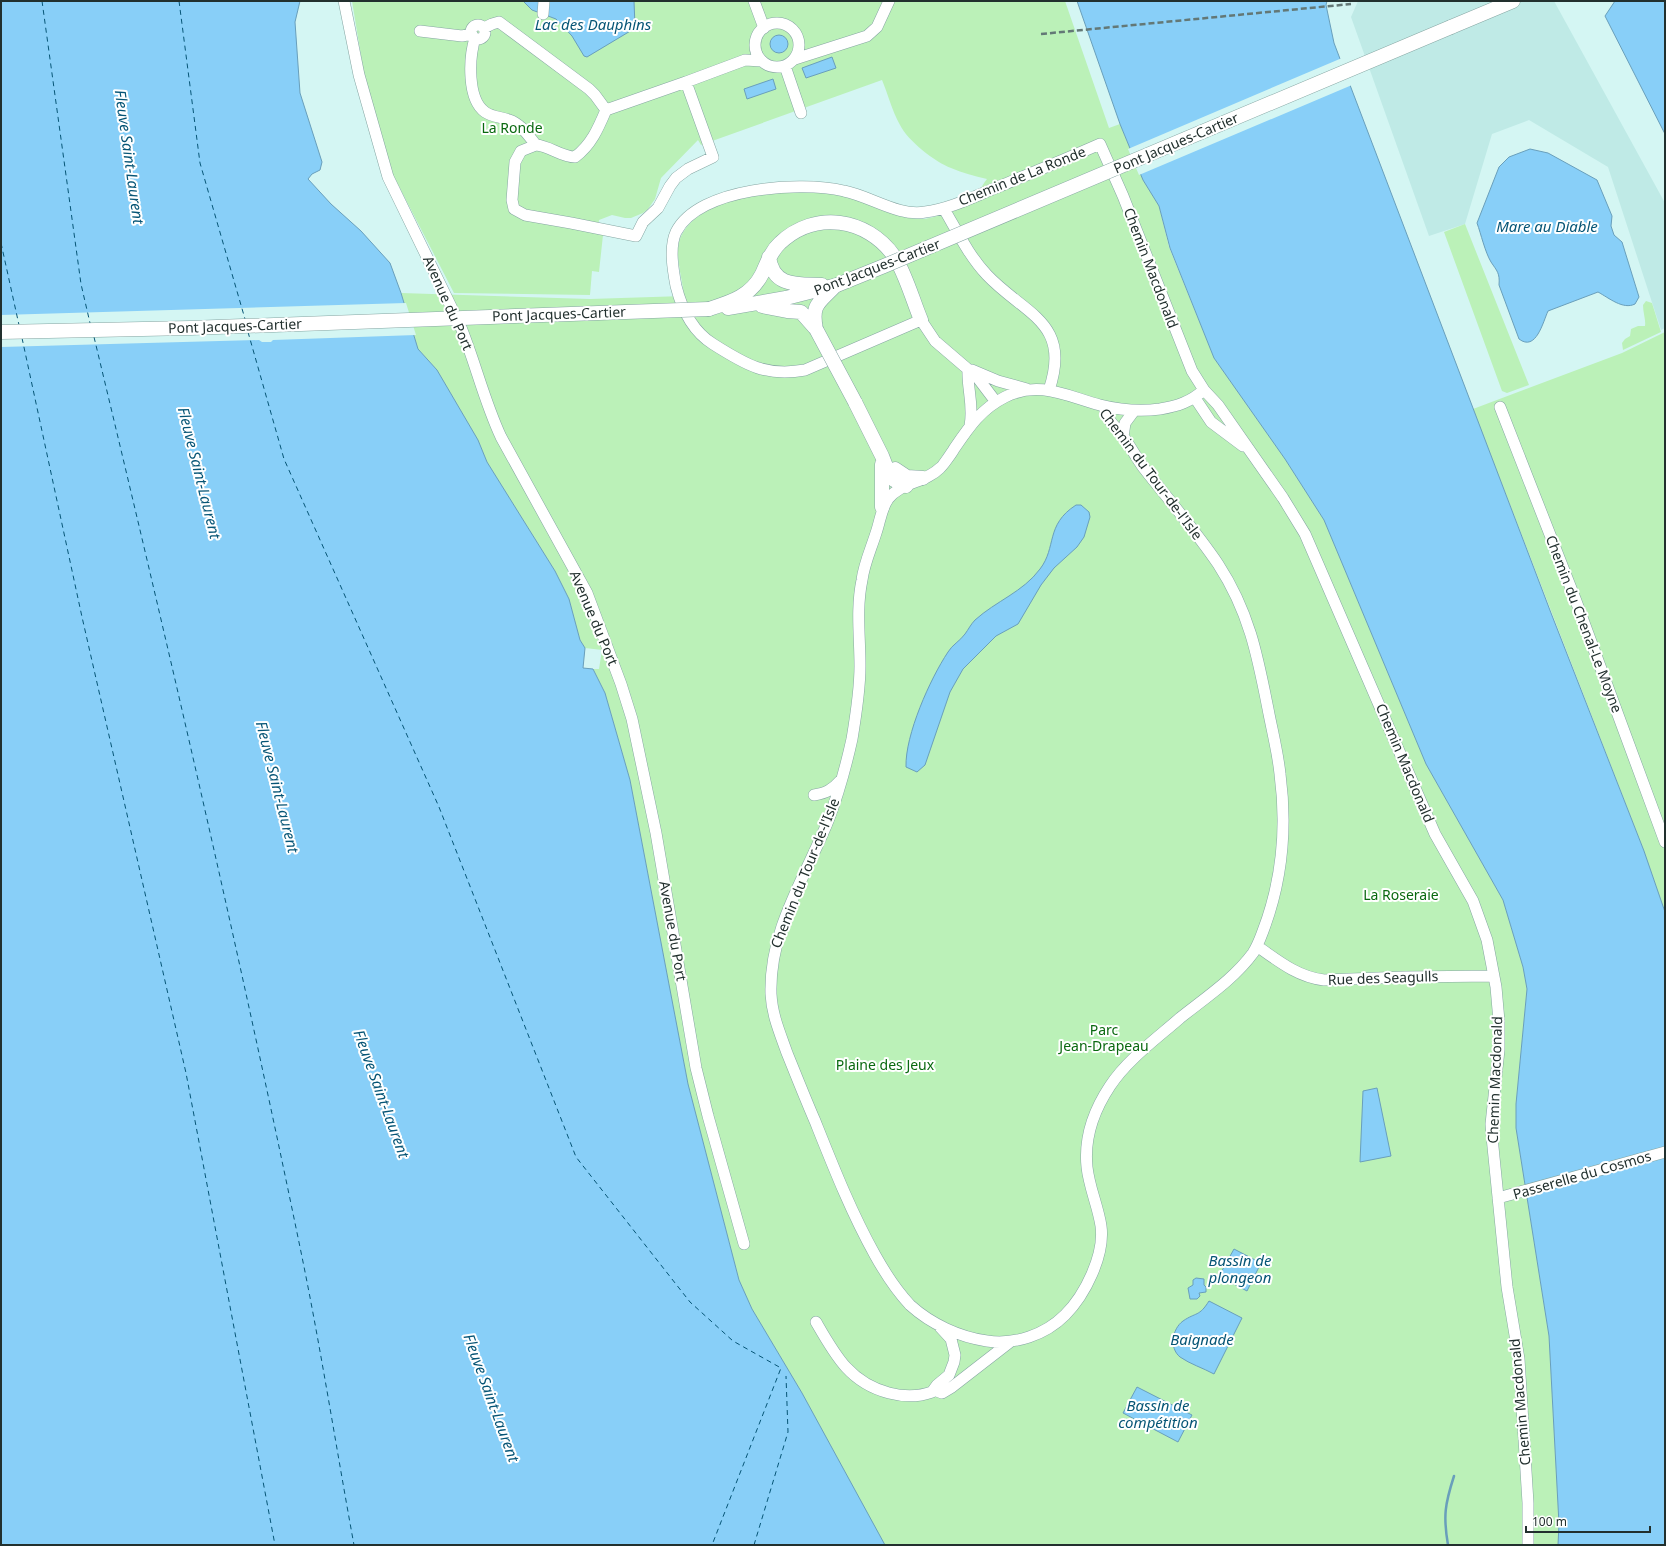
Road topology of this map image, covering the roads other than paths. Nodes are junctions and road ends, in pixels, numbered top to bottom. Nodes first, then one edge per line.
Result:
1 (344, 1) edge
2 (544, 1) edge
3 (754, 1) edge
4 (889, 1) edge
5 (1513, 1) edge
6 (543, 14) dead end
7 (764, 28) junction
8 (420, 31) dead end
9 (473, 36) junction
10 (795, 59) junction
11 (762, 61) junction
12 (785, 66) junction
13 (686, 82) junction
14 (606, 110) junction
15 (802, 113) dead end
16 (1100, 144) joint
17 (536, 145) junction
18 (944, 209) junction
19 (769, 258) junction
20 (837, 285) junction
21 (755, 304) junction
22 (709, 309) junction
23 (921, 320) junction
24 (816, 329) junction
25 (1, 332) edge
26 (968, 369) junction
27 (1026, 389) junction
28 (1049, 390) junction
29 (1204, 390) junction
30 (1195, 398) junction
31 (996, 402) junction
32 (1104, 406) junction
33 (1500, 407) dead end
34 (1134, 411) junction
35 (1227, 417) junction
36 (970, 426) junction
37 (1216, 426) junction
38 (1123, 437) junction
39 (1251, 453) junction
40 (882, 456) junction
41 (941, 468) junction
42 (923, 478) junction
43 (906, 486) junction
44 (882, 507) junction
45 (840, 781) junction
46 (832, 810) junction
47 (1665, 842) edge
48 (1257, 946) junction
49 (1494, 976) junction
50 (1665, 1152) edge
51 (1498, 1198) junction
52 (744, 1244) dead end
53 (816, 1322) dead end
54 (939, 1326) junction
55 (1010, 1342) junction
56 (934, 1390) junction
57 (1528, 1545) edge

1 - 52 street, Avenue du Port
2 - 6 street
3 - 7 street
4 - 10 street
5 - 20 main road, Pont Jacques-Cartier, bridge
7 - 10 street
7 - 11 street
8 - 9 street
9 - 14 street
9 - 17 street
10 - 12 street
11 - 12 street
11 - 13 street
12 - 15 street
13 - 14 street
13 - 17 street
14 - 17 street
16 - 18 street, Chemin de La Ronde
16 - 29 street, Chemin Macdonald
18 - 23 street, Chemin de La Ronde
18 - 28 street, Chemin de La Ronde
19 - 20 main road
19 - 22 main road
19 - 23 main road
20 - 21 main road, Pont Jacques-Cartier
20 - 24 main road
21 - 22 main road, Pont Jacques-Cartier
21 - 24 main road
22 - 25 main road, Pont Jacques-Cartier, bridge
23 - 26 street
24 - 40 main road, bridge
26 - 27 street
26 - 31 street
26 - 36 street
27 - 28 street, Chemin du Tour-de-l'Isle
27 - 31 street, Chemin du Tour-de-l'Isle
28 - 32 street, Chemin du Tour-de-l'Isle
29 - 30 street
29 - 35 street, Chemin Macdonald
30 - 34 street
30 - 37 street, Chemin Macdonald
31 - 36 street, Chemin du Tour-de-l'Isle
32 - 34 street
32 - 38 street, Chemin du Tour-de-l'Isle
33 - 47 street, Chemin du Chenal-Le Moyne
34 - 38 street
35 - 37 street
35 - 39 street, Chemin Macdonald
36 - 41 street, Chemin du Tour-de-l'Isle
37 - 39 street, Chemin Macdonald
38 - 48 street, Chemin du Tour-de-l'Isle
39 - 49 street, Chemin Macdonald
40 - 42 main road
40 - 43 main road
40 - 44 main road
41 - 42 street, Chemin du Tour-de-l'Isle
41 - 43 street
42 - 43 street, Chemin du Tour-de-l'Isle
43 - 44 street, Chemin du Tour-de-l'Isle
44 - 45 street, Chemin du Tour-de-l'Isle
45 - 46 street, Chemin du Tour-de-l'Isle
45 - 46 street
46 - 54 street, Chemin du Tour-de-l'Isle
48 - 49 street, Rue des Seagulls
48 - 55 street, Chemin du Tour-de-l'Isle
49 - 51 street, Chemin Macdonald
50 - 51 street, Passerelle du Cosmos
51 - 57 street, Chemin Macdonald
53 - 56 street, Chemin du Tour-de-l'Isle
54 - 55 street, Chemin du Tour-de-l'Isle
54 - 56 street, Chemin du Tour-de-l'Isle
55 - 56 street, Chemin du Tour-de-l'Isle

